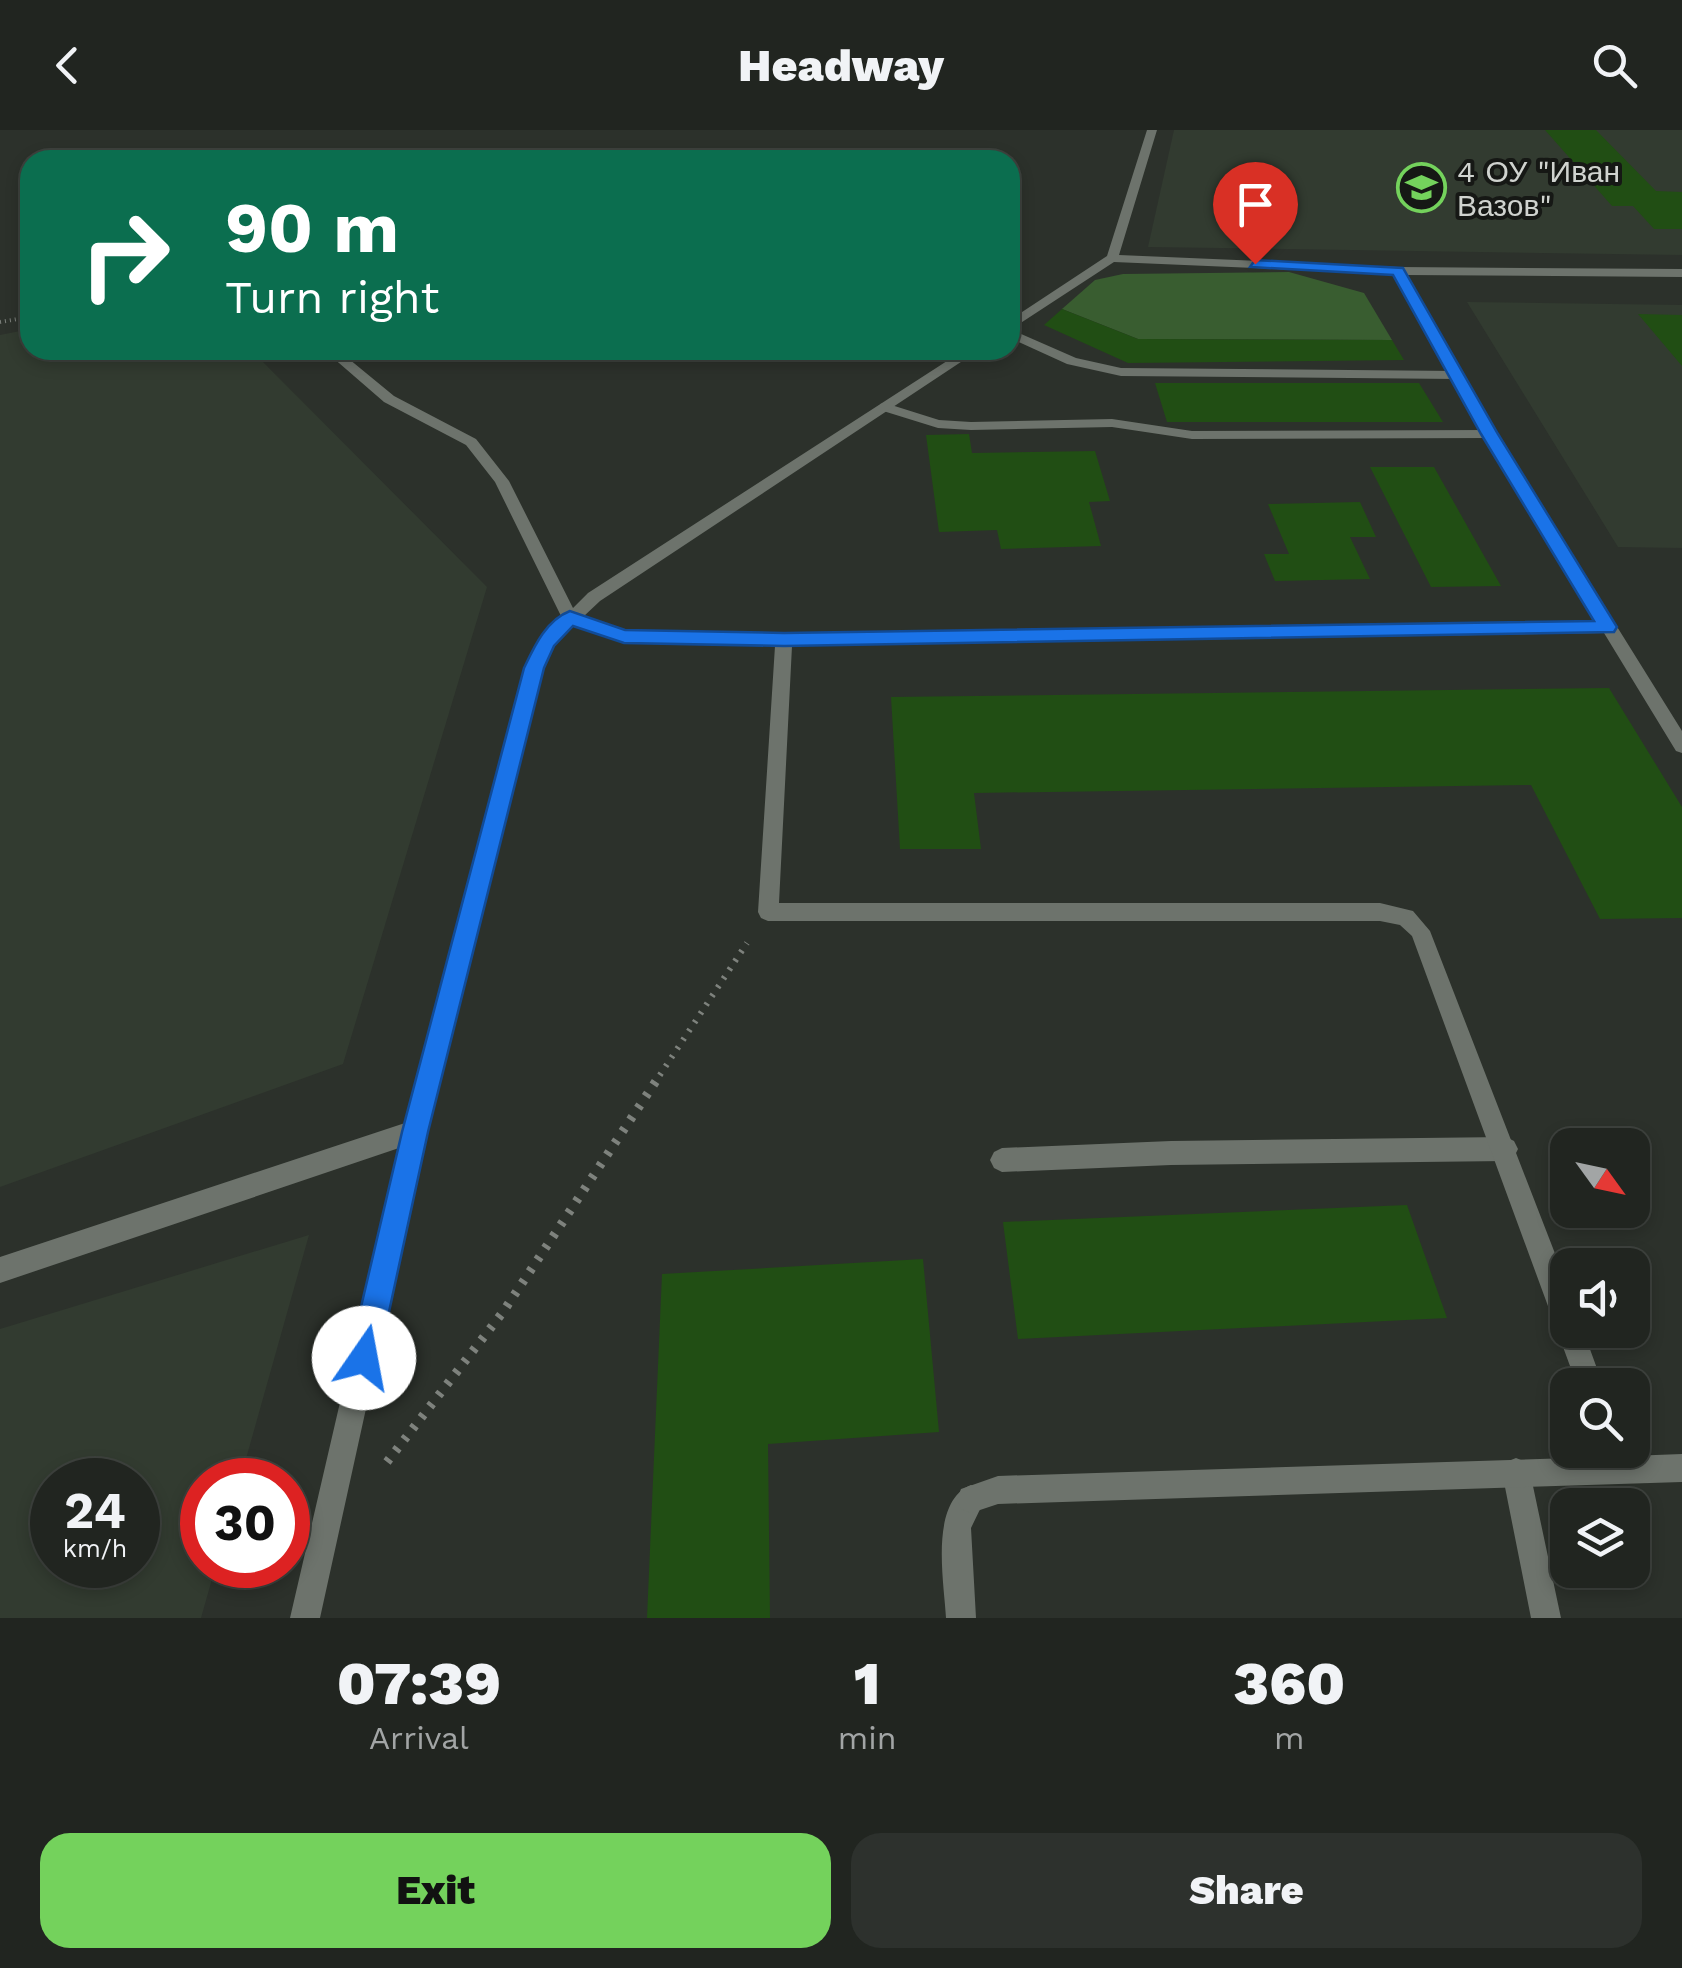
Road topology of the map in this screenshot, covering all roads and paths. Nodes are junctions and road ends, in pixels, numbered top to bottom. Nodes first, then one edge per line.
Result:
1 (1152, 130) edge
2 (1112, 258) junction
3 (1398, 271) junction
4 (1682, 273) edge
5 (1020, 319) edge
6 (1020, 339) edge
7 (342, 360) edge
8 (958, 360) edge
9 (1456, 375) junction
10 (885, 407) junction
11 (1490, 434) junction
12 (570, 618) junction
13 (1608, 627) junction
14 (784, 640) junction
15 (1682, 746) edge
16 (768, 912) junction
17 (415, 1132) junction
18 (1506, 1149) junction
19 (1002, 1160) dead end
20 (0, 1270) edge
21 (1550, 1272) edge
22 (1650, 1464) edge
23 (382, 1468) dead end
24 (1550, 1468) edge
25 (1682, 1468) edge
26 (1516, 1472) junction
27 (305, 1618) edge
28 (961, 1618) edge
29 (1546, 1618) edge

1 - 2 street
2 - 3 street
2 - 5 street
3 - 4 street
3 - 9 street
6 - 9 street
7 - 12 street
8 - 10 street
9 - 11 street
10 - 11 street
10 - 12 street
11 - 13 street
12 - 14 street
12 - 17 street
13 - 14 street
13 - 15 street
14 - 16 street
16 - 18 street
16 - 23 path
17 - 20 street
17 - 27 street
18 - 19 street
18 - 21 street
22 - 25 street
24 - 26 street
26 - 28 street
26 - 29 street

